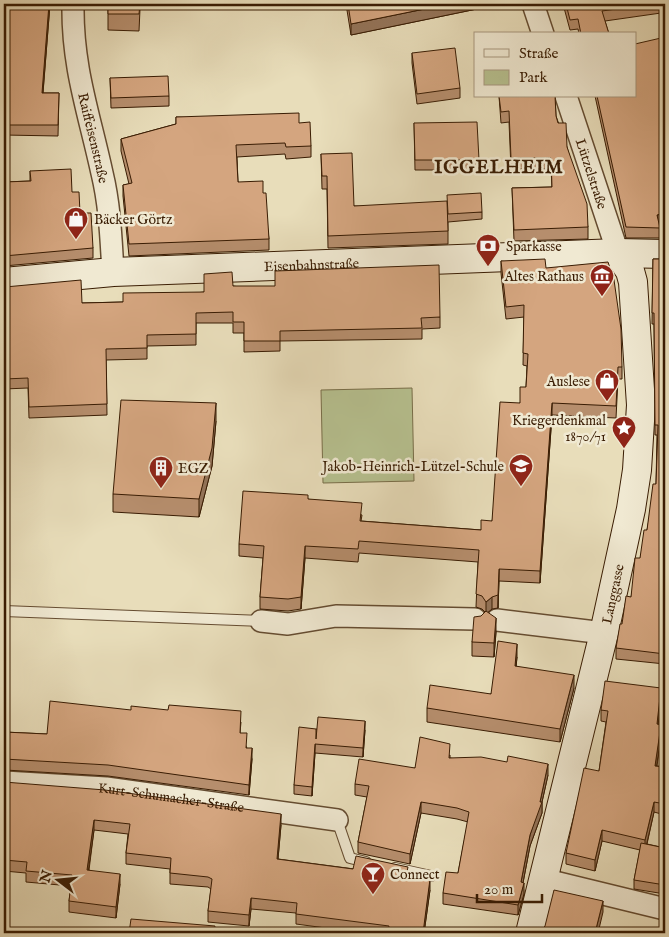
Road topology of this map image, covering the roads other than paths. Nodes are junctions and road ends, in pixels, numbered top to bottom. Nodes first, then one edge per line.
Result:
1 (73, 4) edge
2 (532, 4) edge
3 (543, 32) edge
4 (567, 98) edge
5 (618, 253) junction
6 (665, 254) edge
7 (112, 272) junction
8 (4, 282) edge
9 (4, 611) edge
10 (475, 619) edge
11 (497, 620) edge
12 (261, 622) joint
13 (604, 633) junction
14 (4, 782) edge
15 (337, 820) joint
16 (431, 876) dead end
17 (542, 879) junction
18 (665, 909) edge
19 (530, 933) edge

1 - 7 street, Raiffeisenstraße
2 - 3 street
4 - 5 street, Lützelstraße
5 - 6 main road, Eisenbahnstraße
5 - 7 main road, Eisenbahnstraße
5 - 13 main road, Langgasse
7 - 8 main road, Eisenbahnstraße
9 - 12 lane
10 - 12 street
11 - 13 street
13 - 17 main road, Langgasse
14 - 15 street, Kurt-Schumacher-Straße
15 - 16 lane
17 - 18 street
17 - 19 main road, Langgasse

